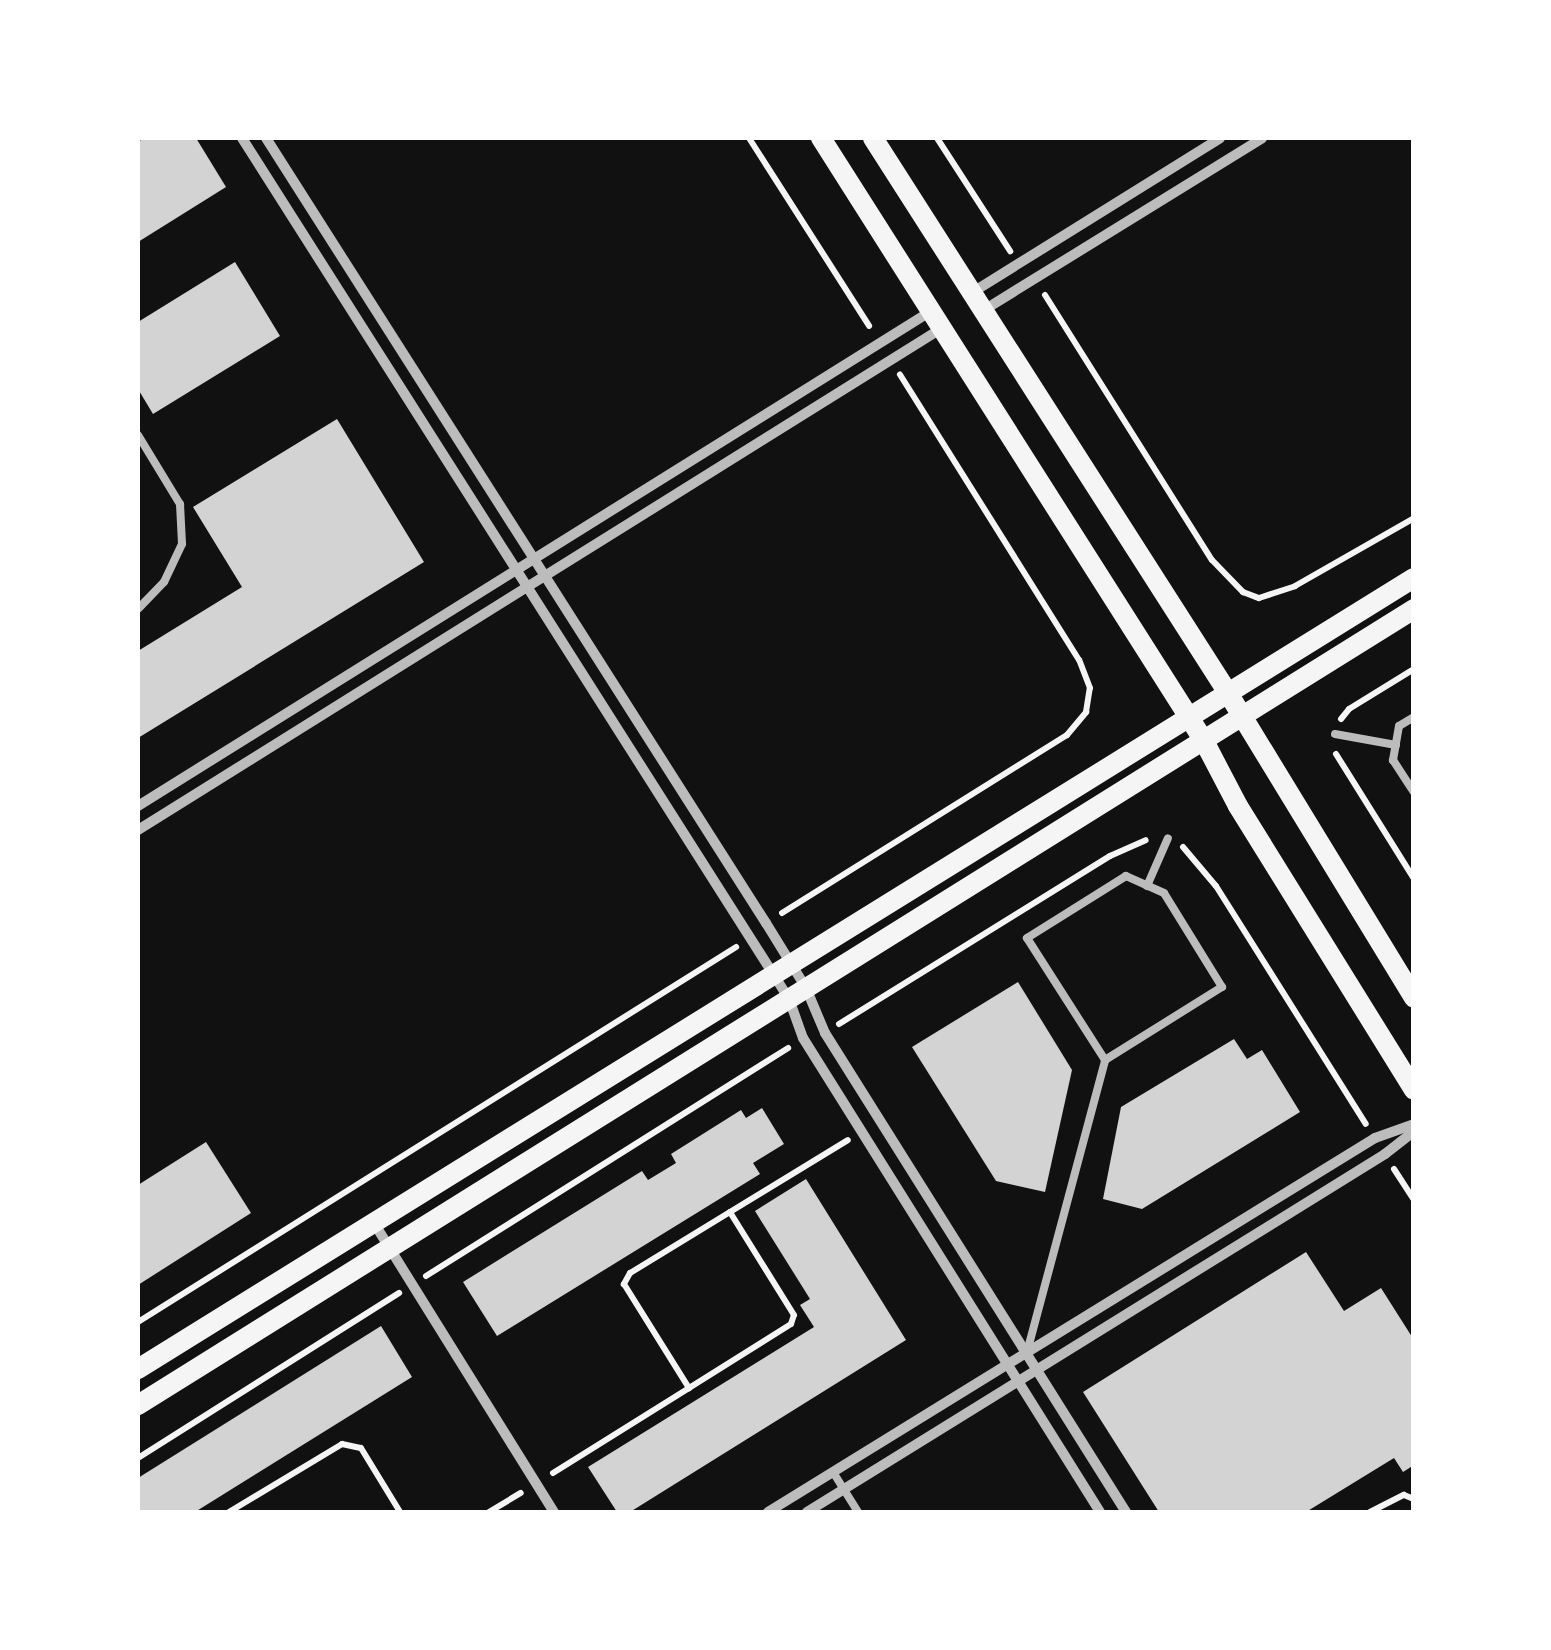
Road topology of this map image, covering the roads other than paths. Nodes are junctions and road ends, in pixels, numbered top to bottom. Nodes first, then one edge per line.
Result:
1 (242, 138) edge
2 (266, 138) edge
3 (822, 138) edge
4 (874, 138) edge
5 (1220, 138) edge
6 (1262, 138) edge
7 (978, 301) junction
8 (937, 319) junction
9 (138, 435) edge
10 (534, 558) junction
11 (517, 569) junction
12 (545, 576) junction
13 (1414, 578) edge
14 (528, 587) junction
15 (138, 609) edge
16 (1414, 609) edge
17 (1228, 693) junction
18 (1242, 716) junction
19 (1414, 717) edge
20 (1187, 718) junction
21 (1336, 734) road end
22 (1204, 741) junction
23 (1396, 745) junction
24 (1414, 792) edge
25 (138, 806) edge
26 (138, 830) edge
27 (1168, 838) road end
28 (1148, 886) junction
29 (783, 969) junction
30 (798, 993) junction
31 (1414, 998) edge
32 (1105, 1060) junction
33 (1414, 1090) edge
34 (1414, 1127) edge
35 (374, 1223) junction
36 (390, 1248) junction
37 (1027, 1352) junction
38 (1007, 1364) junction
39 (138, 1369) edge
40 (1037, 1369) junction
41 (1018, 1380) junction
42 (138, 1406) edge
43 (832, 1472) junction
44 (844, 1490) junction
45 (554, 1512) edge
46 (768, 1512) edge
47 (808, 1512) edge
48 (858, 1512) edge
49 (1100, 1512) edge
50 (1126, 1512) edge

1 - 11 street
2 - 10 street
3 - 8 main road
4 - 7 main road
5 - 7 street
6 - 7 street
7 - 17 main road
8 - 10 street
8 - 12 street
8 - 20 main road
9 - 15 lane
10 - 11 street
10 - 12 street
11 - 14 street
11 - 25 street
12 - 14 street
12 - 29 street
13 - 17 main road
14 - 26 street
14 - 29 street
16 - 18 main road
17 - 18 main road
17 - 20 main road
18 - 22 main road
18 - 31 main road
19 - 23 lane
20 - 22 main road
20 - 29 main road
21 - 23 lane
22 - 30 main road
22 - 33 main road
23 - 24 lane
27 - 28 lane
28 - 32 lane
28 - 32 lane
29 - 30 street
29 - 30 street
29 - 35 main road
30 - 36 main road
30 - 37 street
30 - 38 street
32 - 37 lane
34 - 37 street
34 - 40 street
35 - 36 street
35 - 39 main road
36 - 42 main road
36 - 45 street
37 - 38 street
37 - 40 street
38 - 41 street
38 - 43 street
40 - 41 street
40 - 50 street
41 - 44 street
41 - 49 street
43 - 44 lane
43 - 46 street
44 - 47 street
44 - 48 lane

